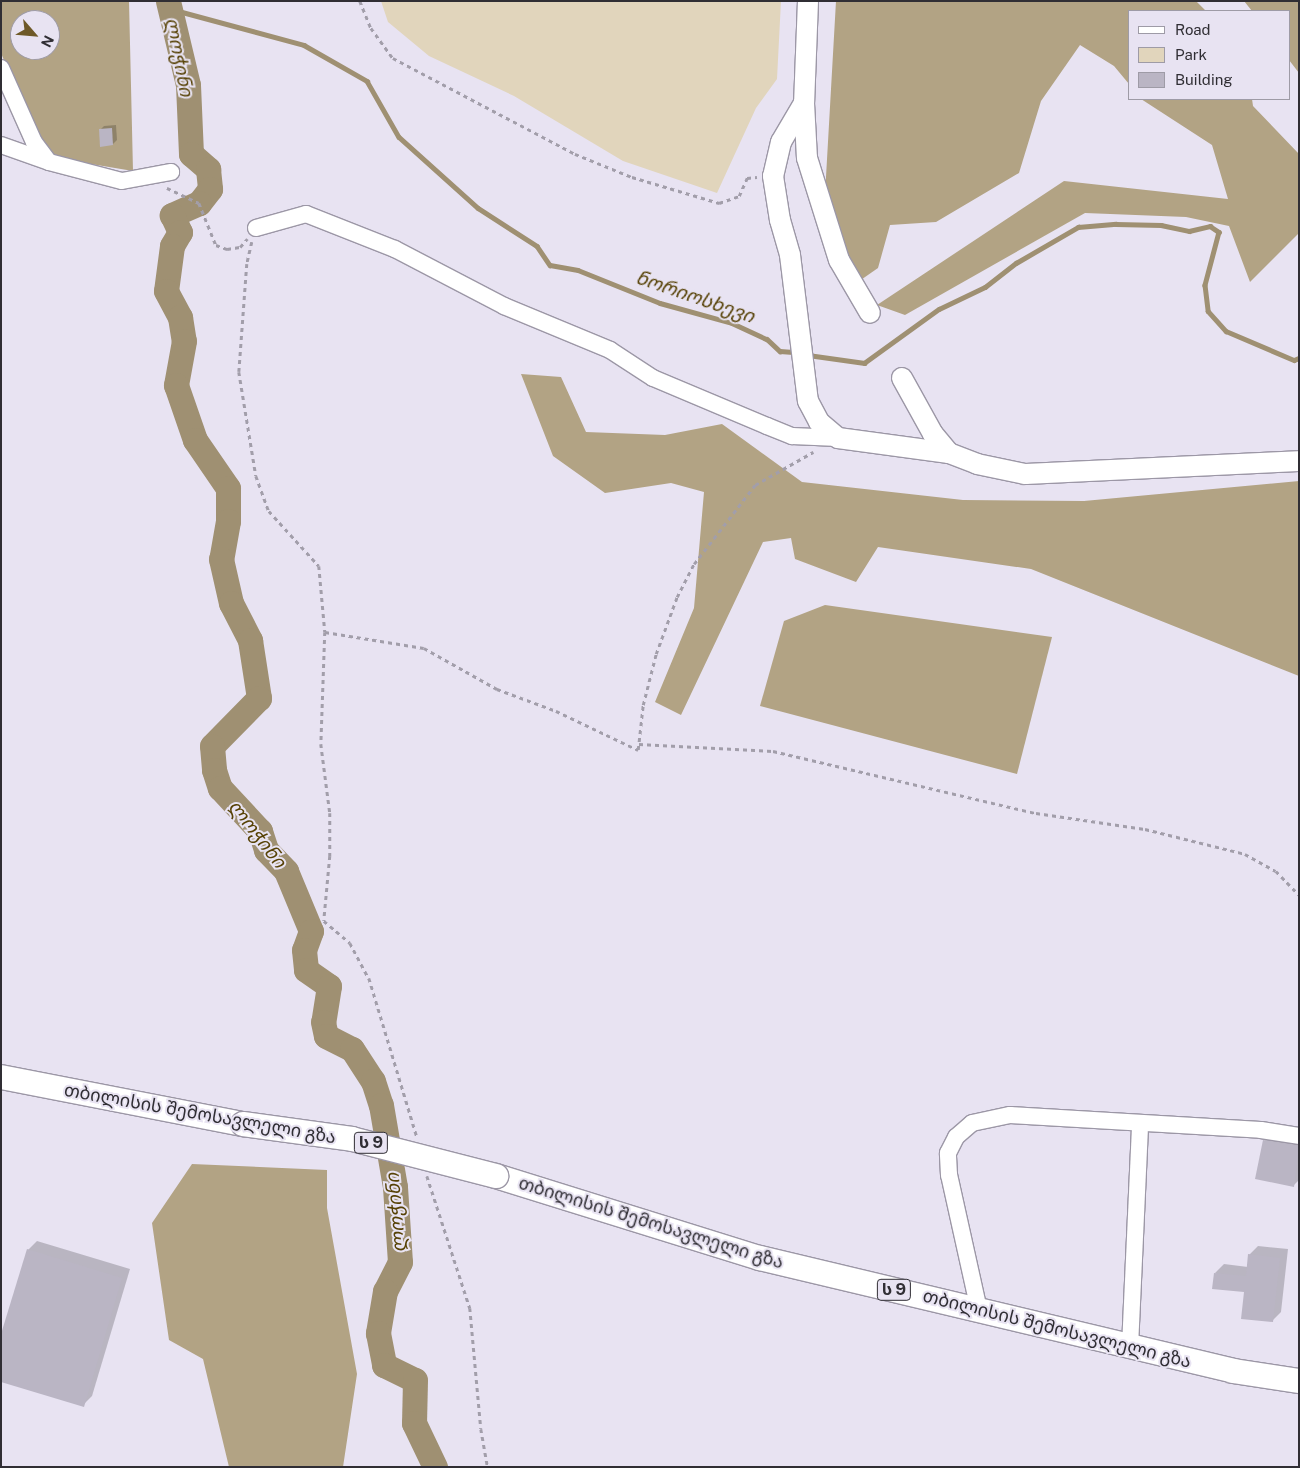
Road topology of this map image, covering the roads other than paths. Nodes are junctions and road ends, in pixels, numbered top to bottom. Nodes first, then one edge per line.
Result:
1 (808, 1) edge
2 (1, 68) edge
3 (804, 103) junction
4 (1, 145) edge
5 (50, 162) junction
6 (171, 172) dead end
7 (256, 228) road end
8 (870, 313) dead end
9 (902, 378) dead end
10 (838, 438) junction
11 (949, 453) junction
12 (1299, 461) edge
13 (1, 1077) edge
14 (1140, 1124) junction
15 (1299, 1136) edge
16 (979, 1310) junction
17 (1130, 1346) junction
18 (1299, 1381) edge

1 - 3 main road
2 - 5 street
3 - 8 main road
3 - 10 main road
4 - 5 street
5 - 6 street
7 - 10 street
9 - 11 main road
10 - 11 main road
11 - 12 main road
13 - 16 highway, თბილისის შემოსავლელი გზა / ს 9, bridge
14 - 15 street
14 - 16 street
14 - 17 street
16 - 17 highway, თბილისის შემოსავლელი გზა / ს 9
17 - 18 highway, თბილისის შემოსავლელი გზა / ს 9

